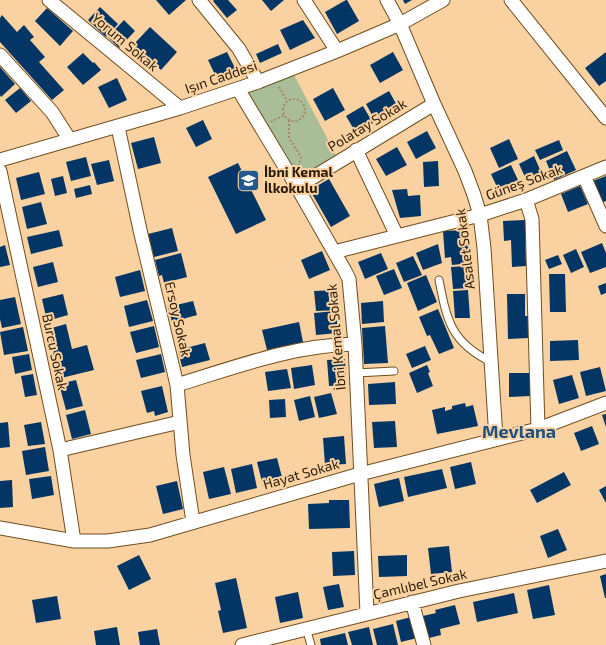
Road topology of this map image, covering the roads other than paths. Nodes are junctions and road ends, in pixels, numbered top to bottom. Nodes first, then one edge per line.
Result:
1 (49, 0) edge
2 (199, 0) edge
3 (304, 0) edge
4 (387, 0) edge
5 (443, 0) edge
6 (511, 0) edge
7 (400, 24) junction
8 (337, 51) junction
9 (0, 55) edge
10 (258, 82) junction
11 (238, 89) junction
12 (434, 104) junction
13 (180, 108) junction
14 (606, 118) edge
15 (118, 127) junction
16 (70, 140) junction
17 (356, 150) junction
18 (0, 160) edge
19 (606, 167) edge
20 (0, 171) edge
21 (584, 176) junction
22 (297, 187) junction
23 (526, 200) junction
24 (480, 215) junction
25 (606, 226) edge
26 (397, 236) junction
27 (334, 252) junction
28 (439, 280) dead end
29 (355, 344) junction
30 (491, 362) junction
31 (394, 371) dead end
32 (356, 373) junction
33 (177, 385) junction
34 (606, 403) edge
35 (180, 422) junction
36 (538, 429) junction
37 (496, 439) junction
38 (60, 450) junction
39 (360, 474) junction
40 (193, 522) junction
41 (0, 528) edge
42 (74, 541) junction
43 (606, 561) edge
44 (412, 602) junction
45 (367, 613) junction
46 (306, 628) junction
47 (242, 645) edge
48 (311, 645) edge
49 (424, 645) edge

1 - 13 street, Yorum Sokak
2 - 10 street
3 - 8 street
4 - 7 street, Asalet Sokak
5 - 7 street, Işın Caddesi
6 - 14 street
7 - 8 street, Işın Caddesi
7 - 12 street, Asalet Sokak
8 - 10 street, Işın Caddesi
9 - 16 street
10 - 11 street, Işın Caddesi
11 - 13 street, Işın Caddesi
11 - 22 street, İbni Kemal Sokak
12 - 17 street, Polatay Sokak
12 - 24 street, Asalet Sokak
13 - 15 street, Işın Caddesi
15 - 16 street, Işın Caddesi
15 - 33 street, Ersoy Sokak
16 - 18 street, Işın Caddesi
17 - 22 street, Polatay Sokak
17 - 26 street
19 - 21 street, Güneş Sokak
20 - 38 street, Burcu Sokak
21 - 23 street, Güneş Sokak
21 - 25 street
22 - 27 street, İbni Kemal Sokak
23 - 24 street, Güneş Sokak
23 - 36 street
24 - 26 street, Güneş Sokak
24 - 30 street, Asalet Sokak
26 - 27 street, Güneş Sokak
27 - 29 street, İbni Kemal Sokak
28 - 30 lane
29 - 32 street, İbni Kemal Sokak
29 - 33 street
30 - 37 street, Asalet Sokak
31 - 32 lane
32 - 39 street, İbni Kemal Sokak
33 - 35 street, Ersoy Sokak
34 - 36 street, Hayat Sokak
35 - 38 street
35 - 40 street, Ersoy Sokak
36 - 37 street, Hayat Sokak
37 - 39 street, Hayat Sokak
38 - 42 street, Burcu Sokak
39 - 40 street, Hayat Sokak
39 - 45 street, İbni Kemal Sokak
40 - 42 street, Hayat Sokak
41 - 42 street, Hayat Sokak
43 - 44 street, Çamlıbel Sokak
44 - 45 street, Çamlıbel Sokak
44 - 49 street
45 - 46 street, Çamlıbel Sokak
46 - 47 street, Çamlıbel Sokak
46 - 48 lane

